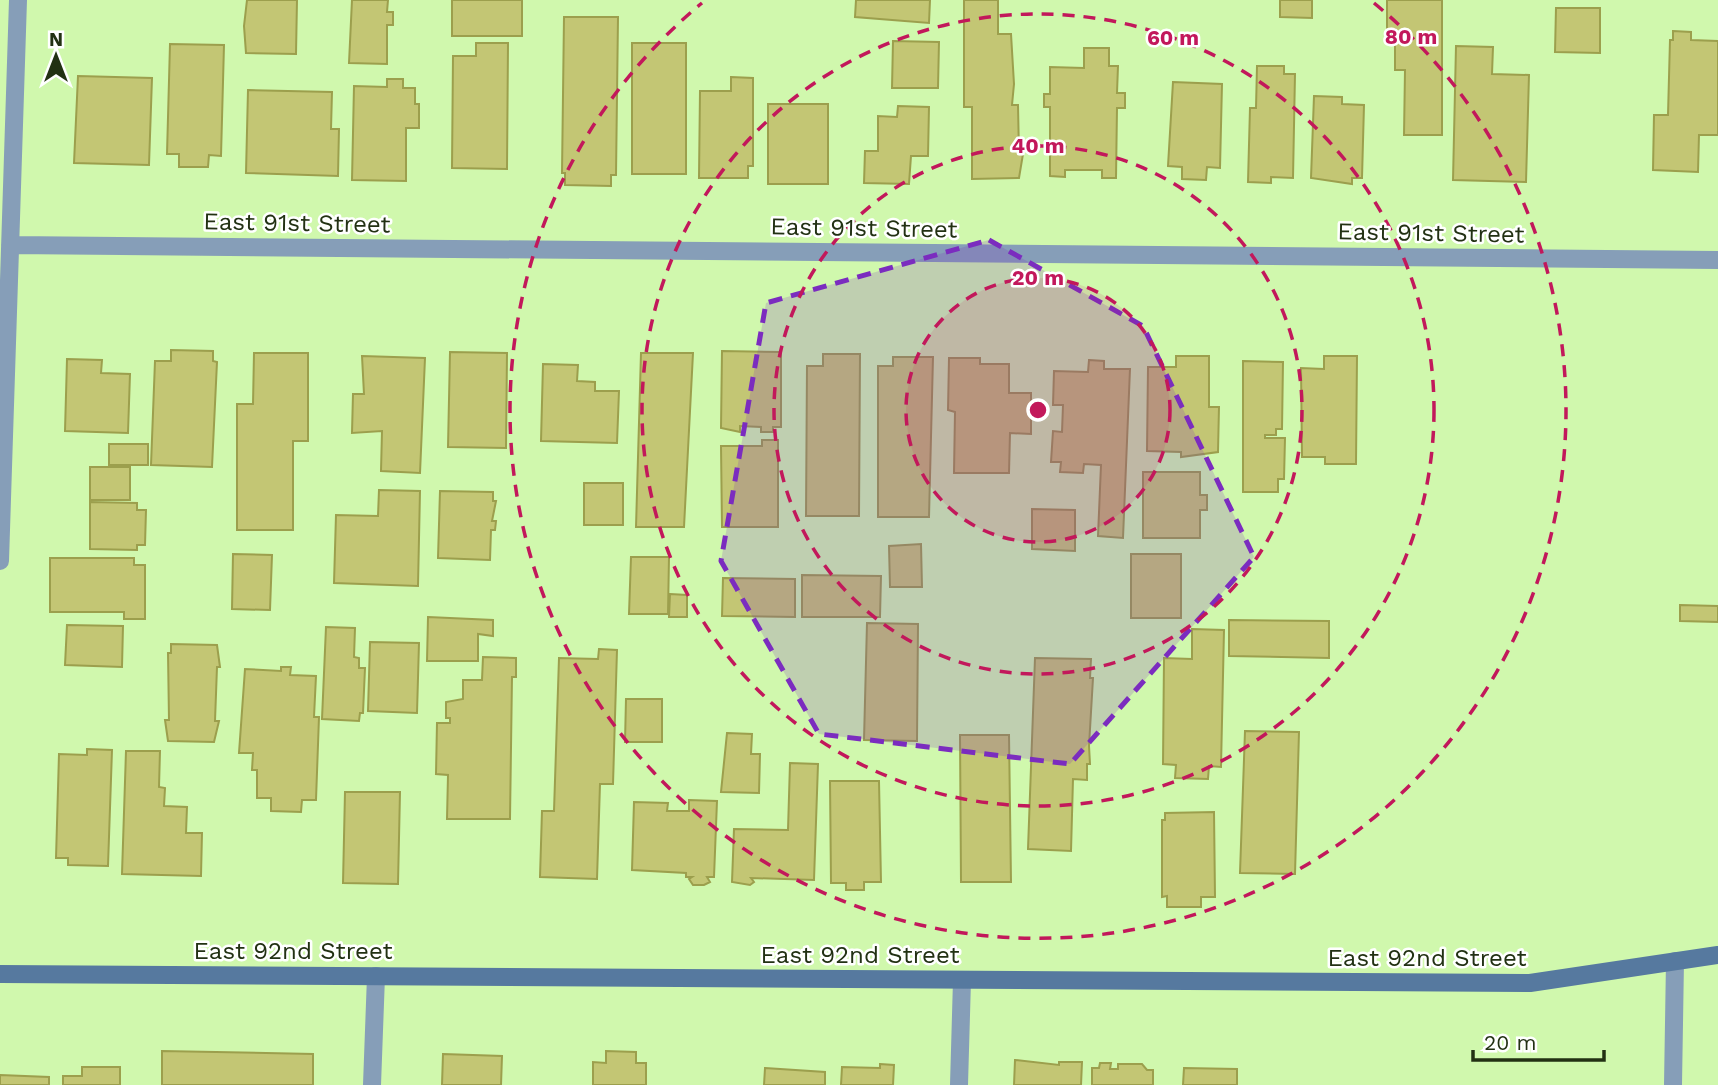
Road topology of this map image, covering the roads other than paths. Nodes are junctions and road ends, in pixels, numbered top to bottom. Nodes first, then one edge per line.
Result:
1 (18, 0) edge
2 (10, 245) junction
3 (1718, 260) edge
4 (0, 560) edge
5 (1718, 956) edge
6 (1675, 961) junction
7 (0, 974) edge
8 (376, 976) junction
9 (962, 981) junction
10 (372, 1085) edge
11 (959, 1085) edge
12 (1673, 1085) edge

1 - 2 street
2 - 3 street, East 91st Street
2 - 4 street
5 - 6 street, East 92nd Street
6 - 9 street, East 92nd Street
6 - 12 street
7 - 8 street, East 92nd Street
8 - 9 street, East 92nd Street
8 - 10 street
9 - 11 street

